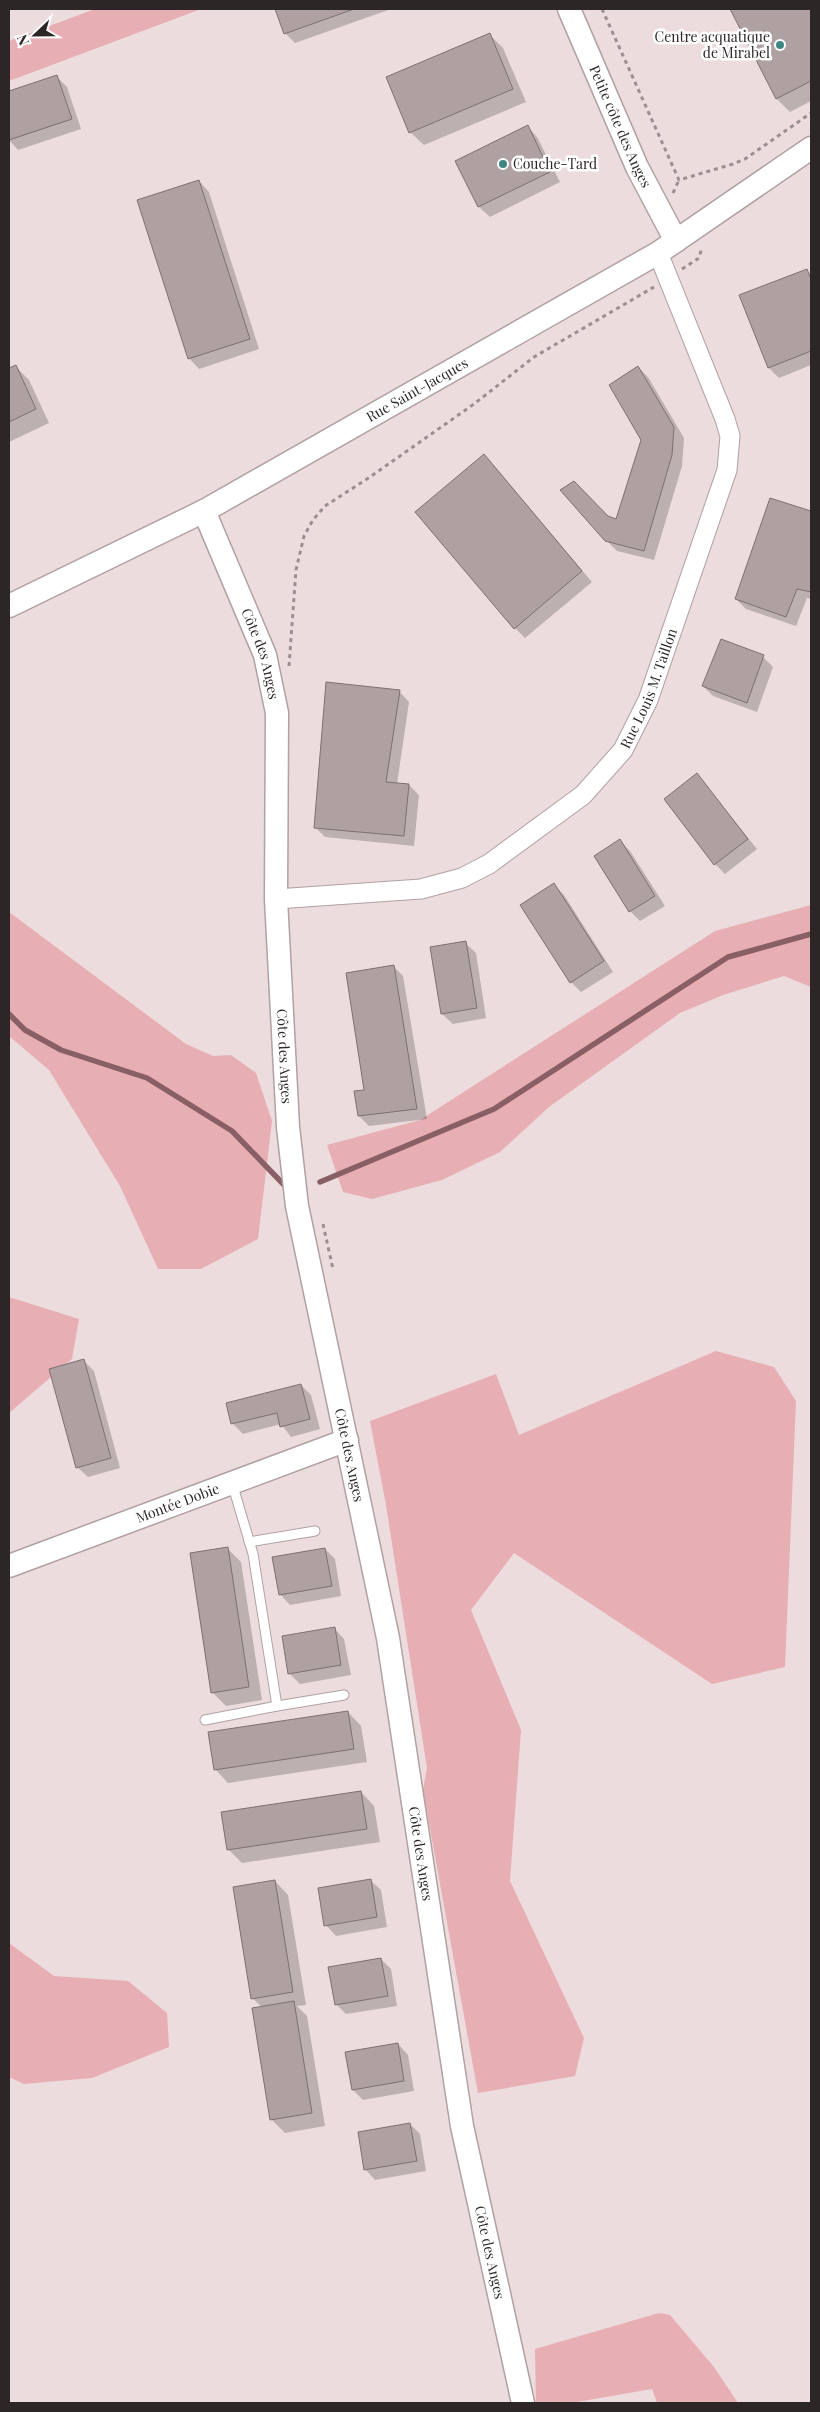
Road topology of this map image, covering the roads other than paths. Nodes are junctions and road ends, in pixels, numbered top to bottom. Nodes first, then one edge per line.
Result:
1 (570, 9) edge
2 (811, 148) edge
3 (675, 241) junction
4 (204, 511) junction
5 (9, 606) edge
6 (276, 899) junction
7 (347, 1440) junction
8 (232, 1483) junction
9 (316, 1531) dead end
10 (249, 1542) junction
11 (9, 1566) edge
12 (344, 1695) dead end
13 (277, 1706) junction
14 (205, 1720) dead end
15 (523, 2403) edge

1 - 3 street, Petite côte des Anges
2 - 3 street, Rue Saint-Jacques
3 - 4 street, Rue Saint-Jacques
3 - 6 street, Rue Louis M. Taillon
4 - 5 street, Rue Saint-Jacques
4 - 6 street, Côte des Anges
6 - 7 street, Côte des Anges
7 - 8 street, Montée Dobie
7 - 15 street, Côte des Anges
8 - 10 lane
8 - 11 street, Montée Dobie
9 - 10 lane
10 - 13 lane
12 - 13 lane
13 - 14 lane

